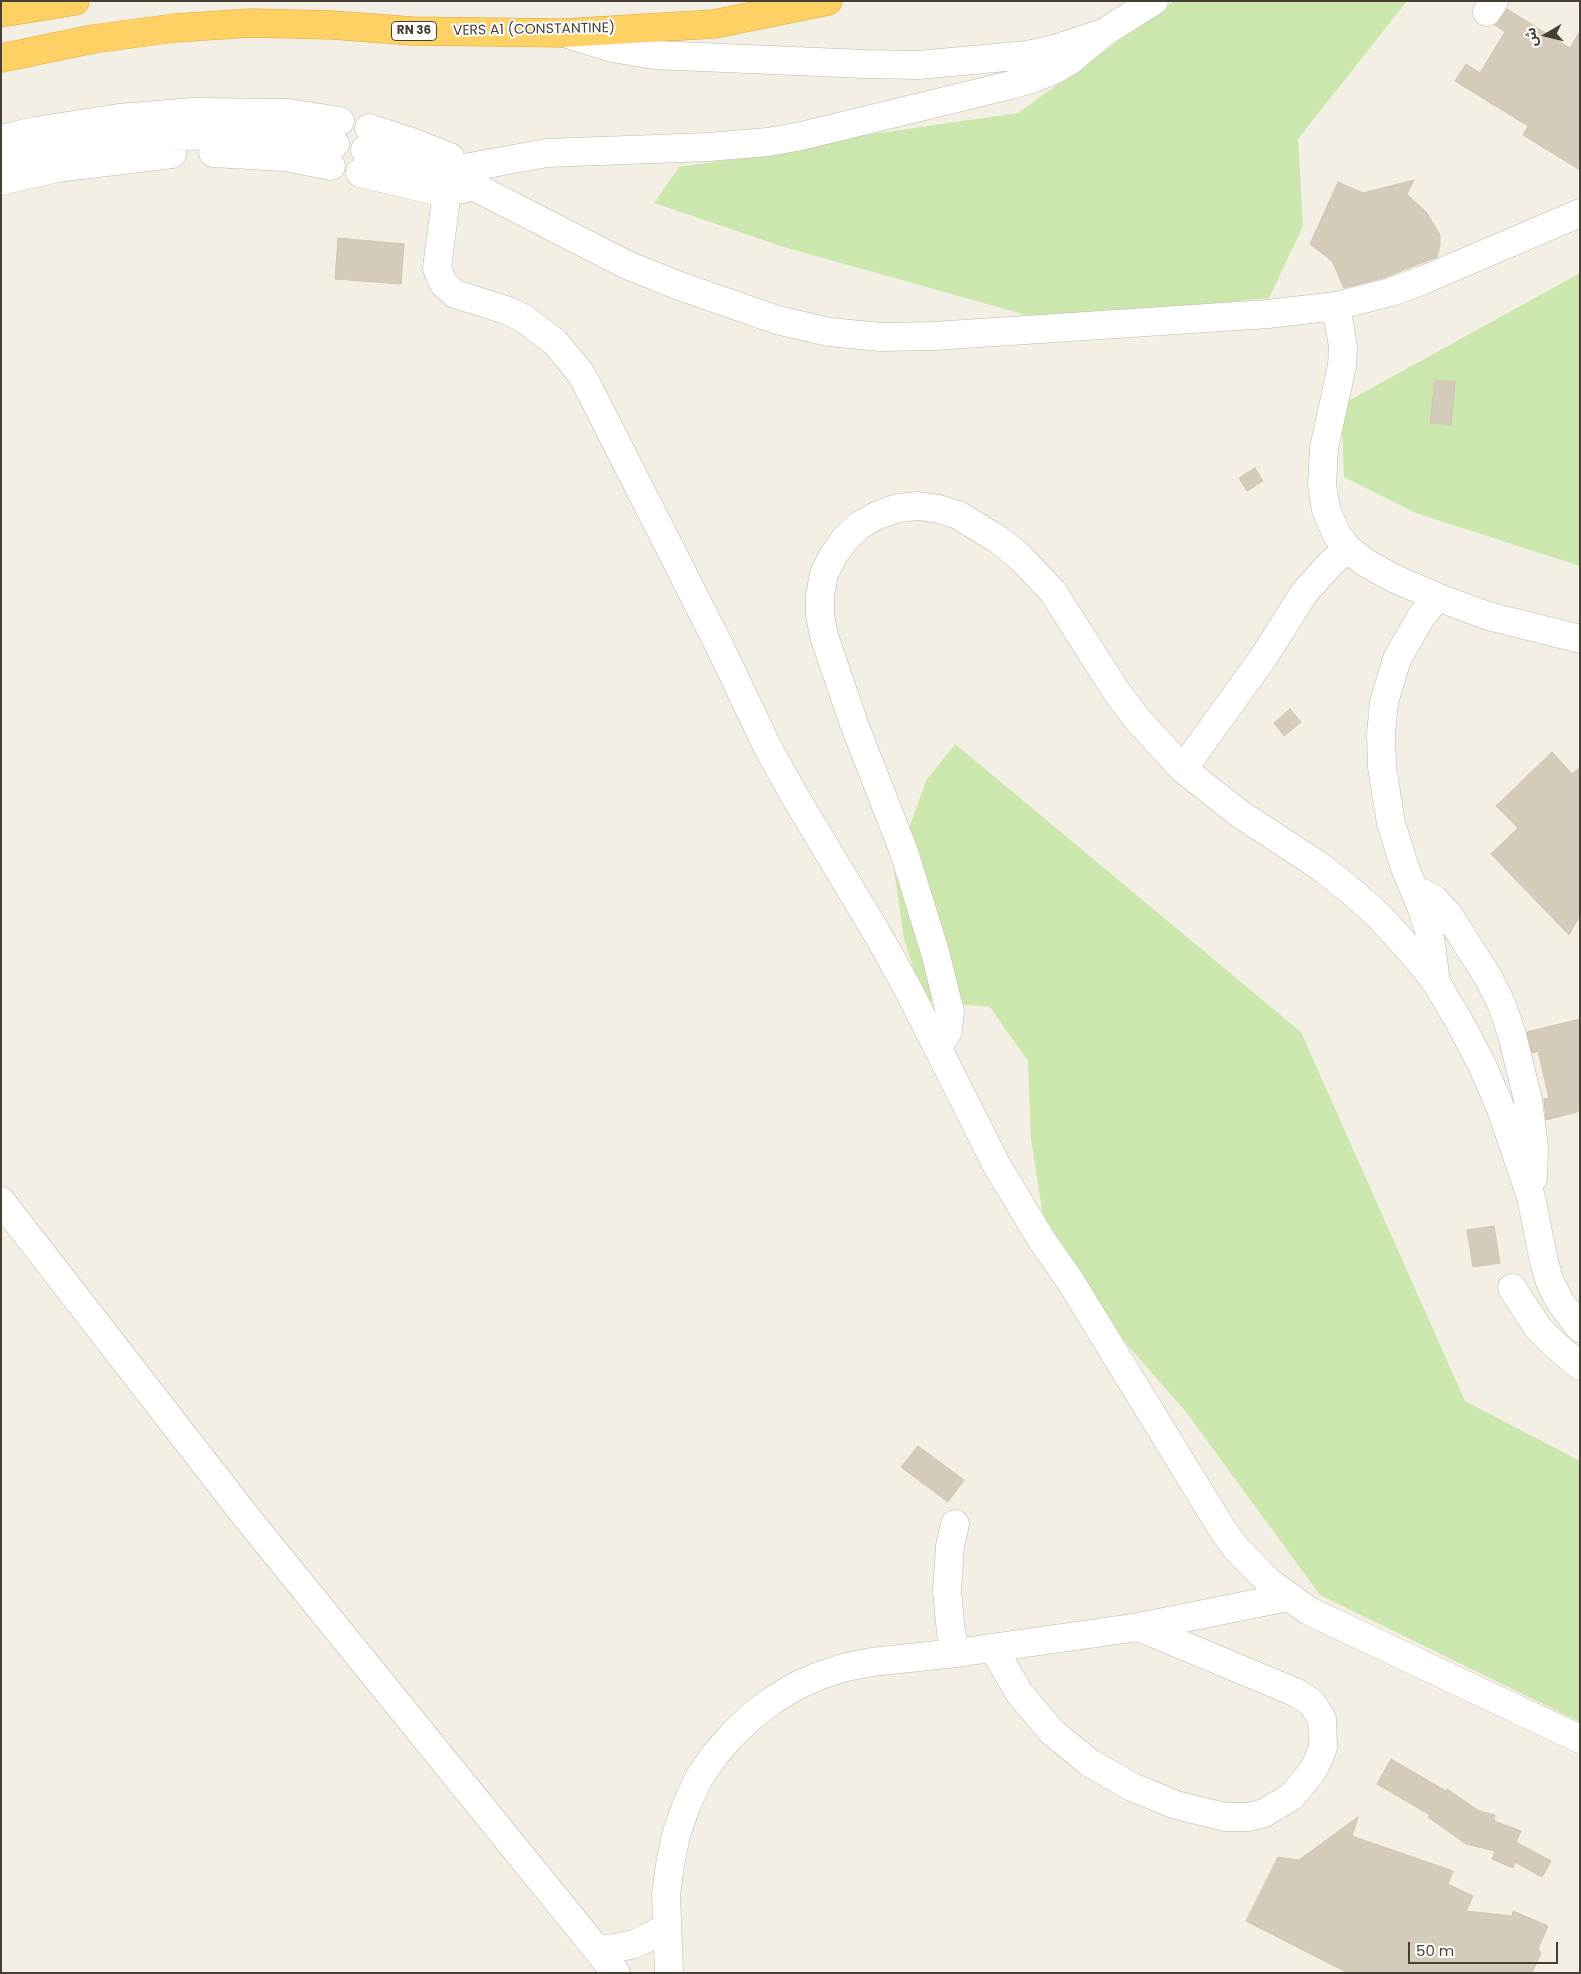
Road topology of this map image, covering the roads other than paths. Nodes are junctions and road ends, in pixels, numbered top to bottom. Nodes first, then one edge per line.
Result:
1 (75, 1) edge
2 (828, 1) edge
3 (1154, 1) edge
4 (1, 13) edge
5 (564, 33) junction
6 (1103, 33) junction
7 (1, 58) edge
8 (1, 139) edge
9 (335, 144) junction
10 (1, 160) edge
11 (473, 177) junction
12 (1, 181) edge
13 (447, 191) junction
14 (1580, 212) edge
15 (1336, 306) junction
16 (1348, 550) junction
17 (1437, 597) junction
18 (1580, 639) edge
19 (1183, 768) junction
20 (1414, 888) junction
21 (1436, 982) junction
22 (938, 1047) junction
23 (1530, 1197) junction
24 (1, 1201) edge
25 (1512, 1288) dead end
26 (1577, 1318) edge
27 (1580, 1366) edge
28 (954, 1524) dead end
29 (1288, 1597) junction
30 (1139, 1626) junction
31 (993, 1648) junction
32 (956, 1653) junction
33 (1580, 1739) edge
34 (667, 1926) junction
35 (598, 1950) junction
36 (616, 1973) edge
37 (669, 1973) edge

1 - 4 highway
2 - 5 highway, VERS A1 (CONSTANTINE) / RN 36
3 - 6 lane
5 - 6 lane
5 - 7 highway, VERS A1 (CONSTANTINE) / RN 36
6 - 11 lane
8 - 9 lane
9 - 10 lane
9 - 12 lane
11 - 13 lane
11 - 13 lane
11 - 15 lane
13 - 22 lane
14 - 15 lane
15 - 16 lane
16 - 17 lane
16 - 19 lane
17 - 18 lane
17 - 20 lane
19 - 21 lane
19 - 22 lane
20 - 21 lane
20 - 23 lane
21 - 23 lane
22 - 29 lane
23 - 26 lane
24 - 35 lane
25 - 27 lane
28 - 32 lane
29 - 30 lane
29 - 33 lane
30 - 31 lane
30 - 31 lane
31 - 32 lane
32 - 34 lane
34 - 35 lane
34 - 37 lane
35 - 36 lane

